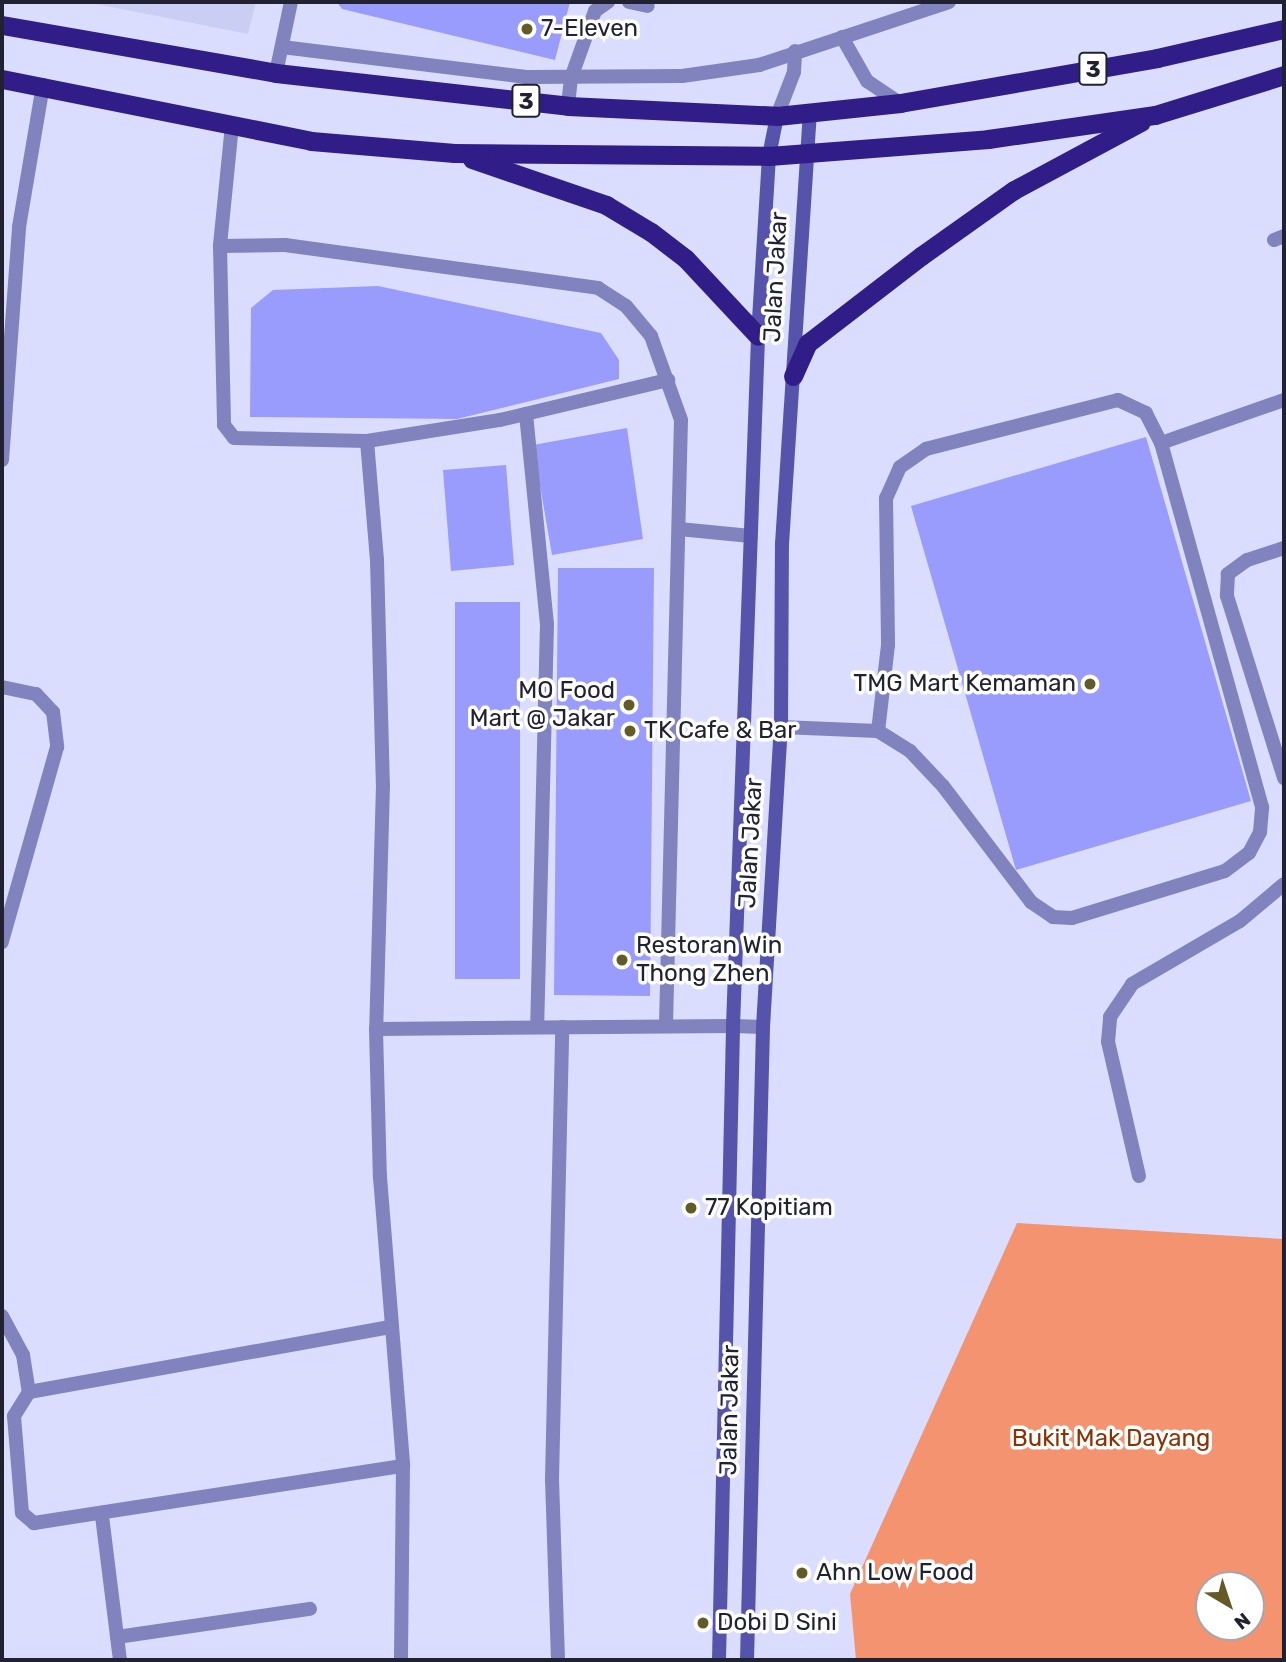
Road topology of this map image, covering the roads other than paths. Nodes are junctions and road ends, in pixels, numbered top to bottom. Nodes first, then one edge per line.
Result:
1 (290, 2) edge
2 (608, 2) edge
3 (629, 2) edge
4 (949, 2) edge
5 (648, 6) dead end
6 (2, 25) edge
7 (1284, 29) edge
8 (842, 37) junction
9 (282, 47) junction
10 (795, 51) junction
11 (276, 73) junction
12 (1284, 75) edge
13 (571, 78) junction
14 (2, 79) edge
15 (43, 85) junction
16 (900, 103) junction
17 (568, 106) junction
18 (810, 113) junction
19 (1155, 115) junction
20 (777, 116) junction
21 (232, 125) junction
22 (454, 153) junction
23 (806, 154) junction
24 (769, 156) junction
25 (220, 246) junction
26 (758, 336) junction
27 (793, 376) junction
28 (668, 380) junction
29 (1284, 400) edge
30 (526, 414) junction
31 (367, 441) junction
32 (1161, 443) junction
33 (2, 460) edge
34 (679, 529) junction
35 (751, 536) junction
36 (1284, 548) edge
37 (2, 687) edge
38 (781, 727) junction
39 (878, 731) junction
40 (1284, 778) edge
41 (1284, 884) edge
42 (2, 942) edge
43 (666, 1026) junction
44 (733, 1026) junction
45 (537, 1027) junction
46 (562, 1027) junction
47 (763, 1027) junction
48 (376, 1029) junction
49 (1139, 1176) dead end
50 (2, 1316) edge
51 (390, 1327) junction
52 (29, 1392) junction
53 (403, 1466) junction
54 (102, 1516) junction
55 (310, 1609) dead end
56 (117, 1637) junction
57 (121, 1660) edge
58 (401, 1660) edge
59 (558, 1660) edge
60 (719, 1660) edge
61 (747, 1660) edge

1 - 9 street
2 - 13 street
3 - 5 street
4 - 8 street
6 - 11 highway, 3
7 - 16 highway, 3
8 - 10 street
8 - 16 street
9 - 11 street
9 - 13 street
10 - 13 street
10 - 20 street
11 - 17 highway, 3
12 - 19 highway, 3
13 - 17 street
14 - 15 highway, 3
15 - 21 highway, 3
15 - 33 street
16 - 18 highway, 3
17 - 20 highway, 3
18 - 20 highway, 3
18 - 23 main road, Jalan Jakar
19 - 23 highway, 3
19 - 27 highway
20 - 24 main road, Jalan Jakar
21 - 22 highway, 3
21 - 25 street
22 - 24 highway, 3
22 - 26 highway
23 - 24 highway, 3
23 - 27 main road, Jalan Jakar
24 - 26 main road, Jalan Jakar
25 - 28 street
25 - 31 street
26 - 35 main road, Jalan Jakar
27 - 38 main road, Jalan Jakar
28 - 30 street
28 - 34 street
29 - 32 street
30 - 31 street
30 - 45 street
31 - 48 street
32 - 39 street
32 - 39 street
34 - 35 street
34 - 43 street
35 - 44 main road, Jalan Jakar
36 - 40 street
37 - 42 street
38 - 39 street
38 - 47 main road, Jalan Jakar
41 - 49 street
43 - 44 street
43 - 46 street
44 - 47 street
44 - 60 main road, Jalan Jakar
45 - 46 street
45 - 48 street
46 - 59 street
47 - 61 main road, Jalan Jakar
48 - 51 street
50 - 52 street
51 - 52 street
51 - 53 street
52 - 54 street
53 - 54 street
53 - 58 street
54 - 56 street
55 - 56 street
56 - 57 street

